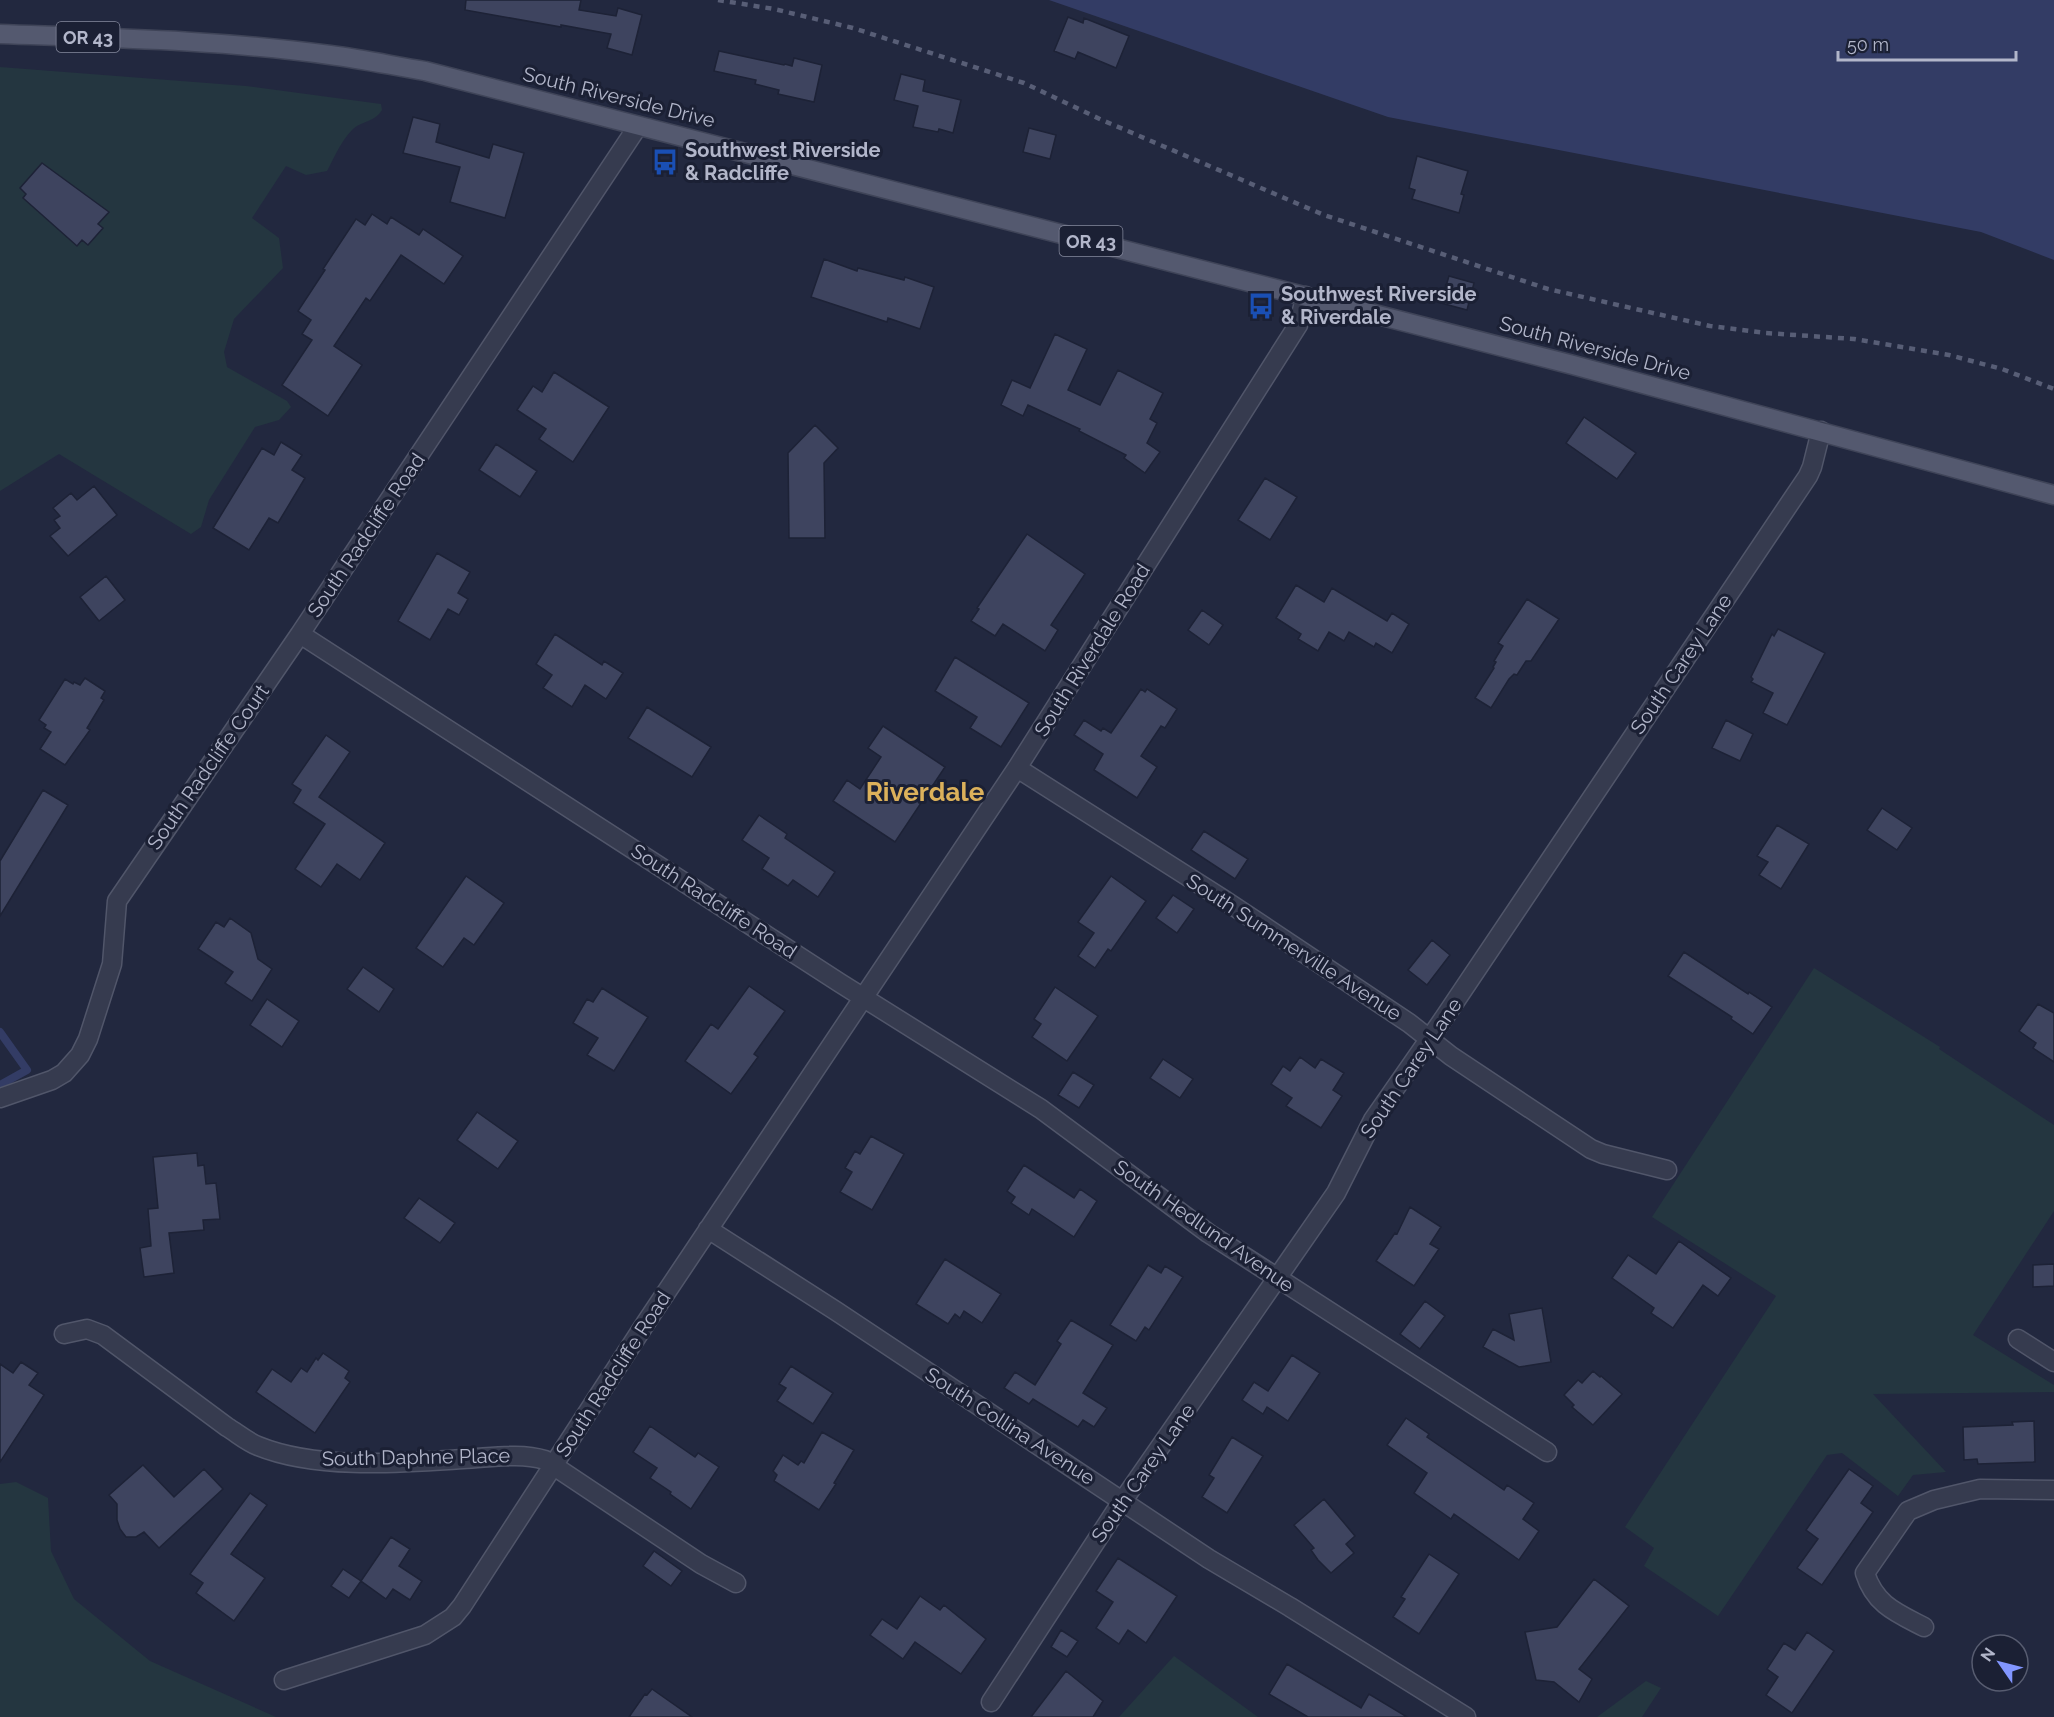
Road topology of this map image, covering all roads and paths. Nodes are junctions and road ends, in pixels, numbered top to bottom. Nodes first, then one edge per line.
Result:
1 (0, 34) edge
2 (638, 126) junction
3 (1306, 296) junction
4 (1821, 431) junction
5 (2054, 495) edge
6 (300, 633) junction
7 (1017, 768) junction
8 (864, 997) junction
9 (1429, 1039) junction
10 (0, 1098) edge
11 (1667, 1170) dead end
12 (708, 1229) junction
13 (1277, 1278) junction
14 (64, 1334) dead end
15 (2018, 1339) dead end
16 (2054, 1362) edge
17 (1547, 1452) dead end
18 (553, 1465) junction
19 (2054, 1490) edge
20 (1124, 1501) junction
21 (736, 1583) dead end
22 (1924, 1627) dead end
23 (284, 1680) dead end
24 (992, 1702) dead end
25 (1466, 1717) edge

1 - 2 main road, South Riverside Drive / OR 43
2 - 3 main road, South Riverside Drive / OR 43
2 - 6 street, South Radcliffe Road
3 - 4 main road, South Riverside Drive / OR 43
3 - 7 street, South Riverdale Road
4 - 5 main road, South Riverside Drive / OR 43
4 - 9 street, South Carey Lane
6 - 8 street, South Radcliffe Road
6 - 10 street, South Radcliffe Court
7 - 8 street, South Riverdale Road
7 - 9 street, South Summerville Avenue
8 - 12 street, South Radcliffe Road
8 - 13 street, South Hedlund Avenue
9 - 11 street, South Summerville Avenue
9 - 13 street, South Carey Lane
12 - 18 street, South Radcliffe Road
12 - 20 street, South Collina Avenue
13 - 17 street, South Hedlund Avenue
13 - 20 street, South Carey Lane
14 - 18 street, South Daphne Place
15 - 16 street
18 - 21 street, South Daphne Place
18 - 23 street, South Radcliffe Road
19 - 22 street
20 - 24 street, South Carey Lane
20 - 25 street, South Collina Avenue

